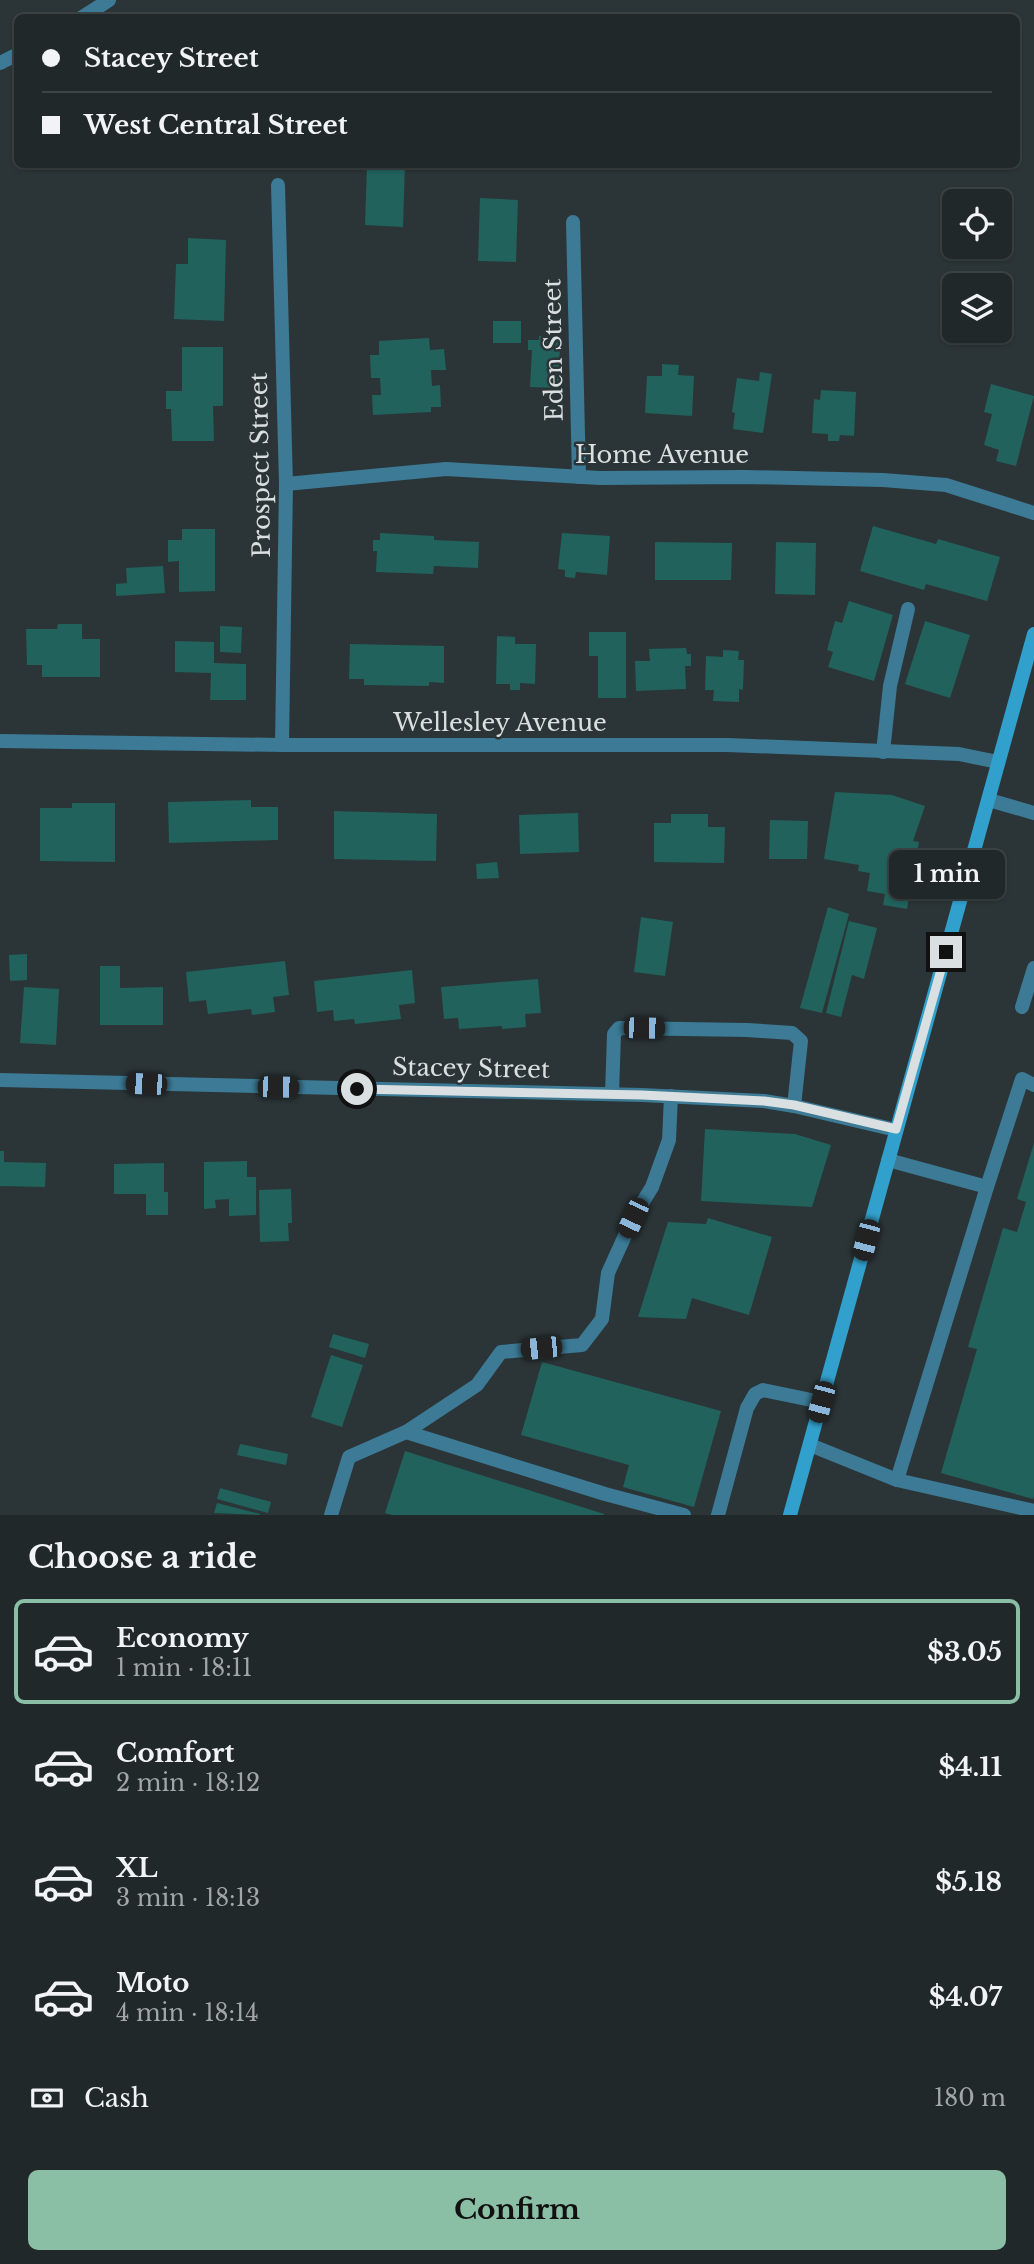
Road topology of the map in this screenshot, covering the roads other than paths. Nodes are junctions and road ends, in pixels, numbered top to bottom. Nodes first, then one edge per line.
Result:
1 (109, 0) edge
2 (87, 14) edge
3 (278, 185) dead end
4 (573, 222) dead end
5 (579, 477) junction
6 (286, 484) junction
7 (1034, 513) edge
8 (908, 609) dead end
9 (1034, 636) edge
10 (0, 741) edge
11 (282, 746) junction
12 (883, 752) junction
13 (999, 762) junction
14 (989, 800) junction
15 (1034, 813) edge
16 (1034, 968) edge
17 (1022, 1007) dead end
18 (0, 1080) edge
19 (1034, 1085) edge
20 (612, 1094) junction
21 (671, 1096) junction
22 (794, 1105) junction
23 (896, 1129) junction
24 (888, 1160) junction
25 (988, 1187) junction
26 (821, 1402) junction
27 (406, 1432) junction
28 (810, 1445) junction
29 (897, 1480) junction
30 (1034, 1511) edge
31 (331, 1515) edge
32 (684, 1515) edge
33 (718, 1515) edge
34 (790, 1515) edge

1 - 2 street
3 - 6 street, Prospect Street
4 - 5 street, Eden Street
5 - 6 street, Home Avenue
5 - 7 street, Home Avenue
6 - 11 street, Prospect Street
8 - 12 street
9 - 13 main road
10 - 11 street, Wellesley Avenue
11 - 12 street, Wellesley Avenue
12 - 13 street, Wellesley Avenue
13 - 14 main road
14 - 15 street
14 - 23 main road
16 - 17 street
18 - 20 street, Stacey Street
19 - 25 street
20 - 21 street, Stacey Street
20 - 22 street
21 - 22 street, Stacey Street
21 - 27 street
22 - 23 street, Stacey Street
23 - 24 main road
24 - 25 street
24 - 26 main road
25 - 29 street
26 - 28 main road
26 - 33 street
27 - 31 street
27 - 32 street
28 - 29 street
28 - 34 main road
29 - 30 street

